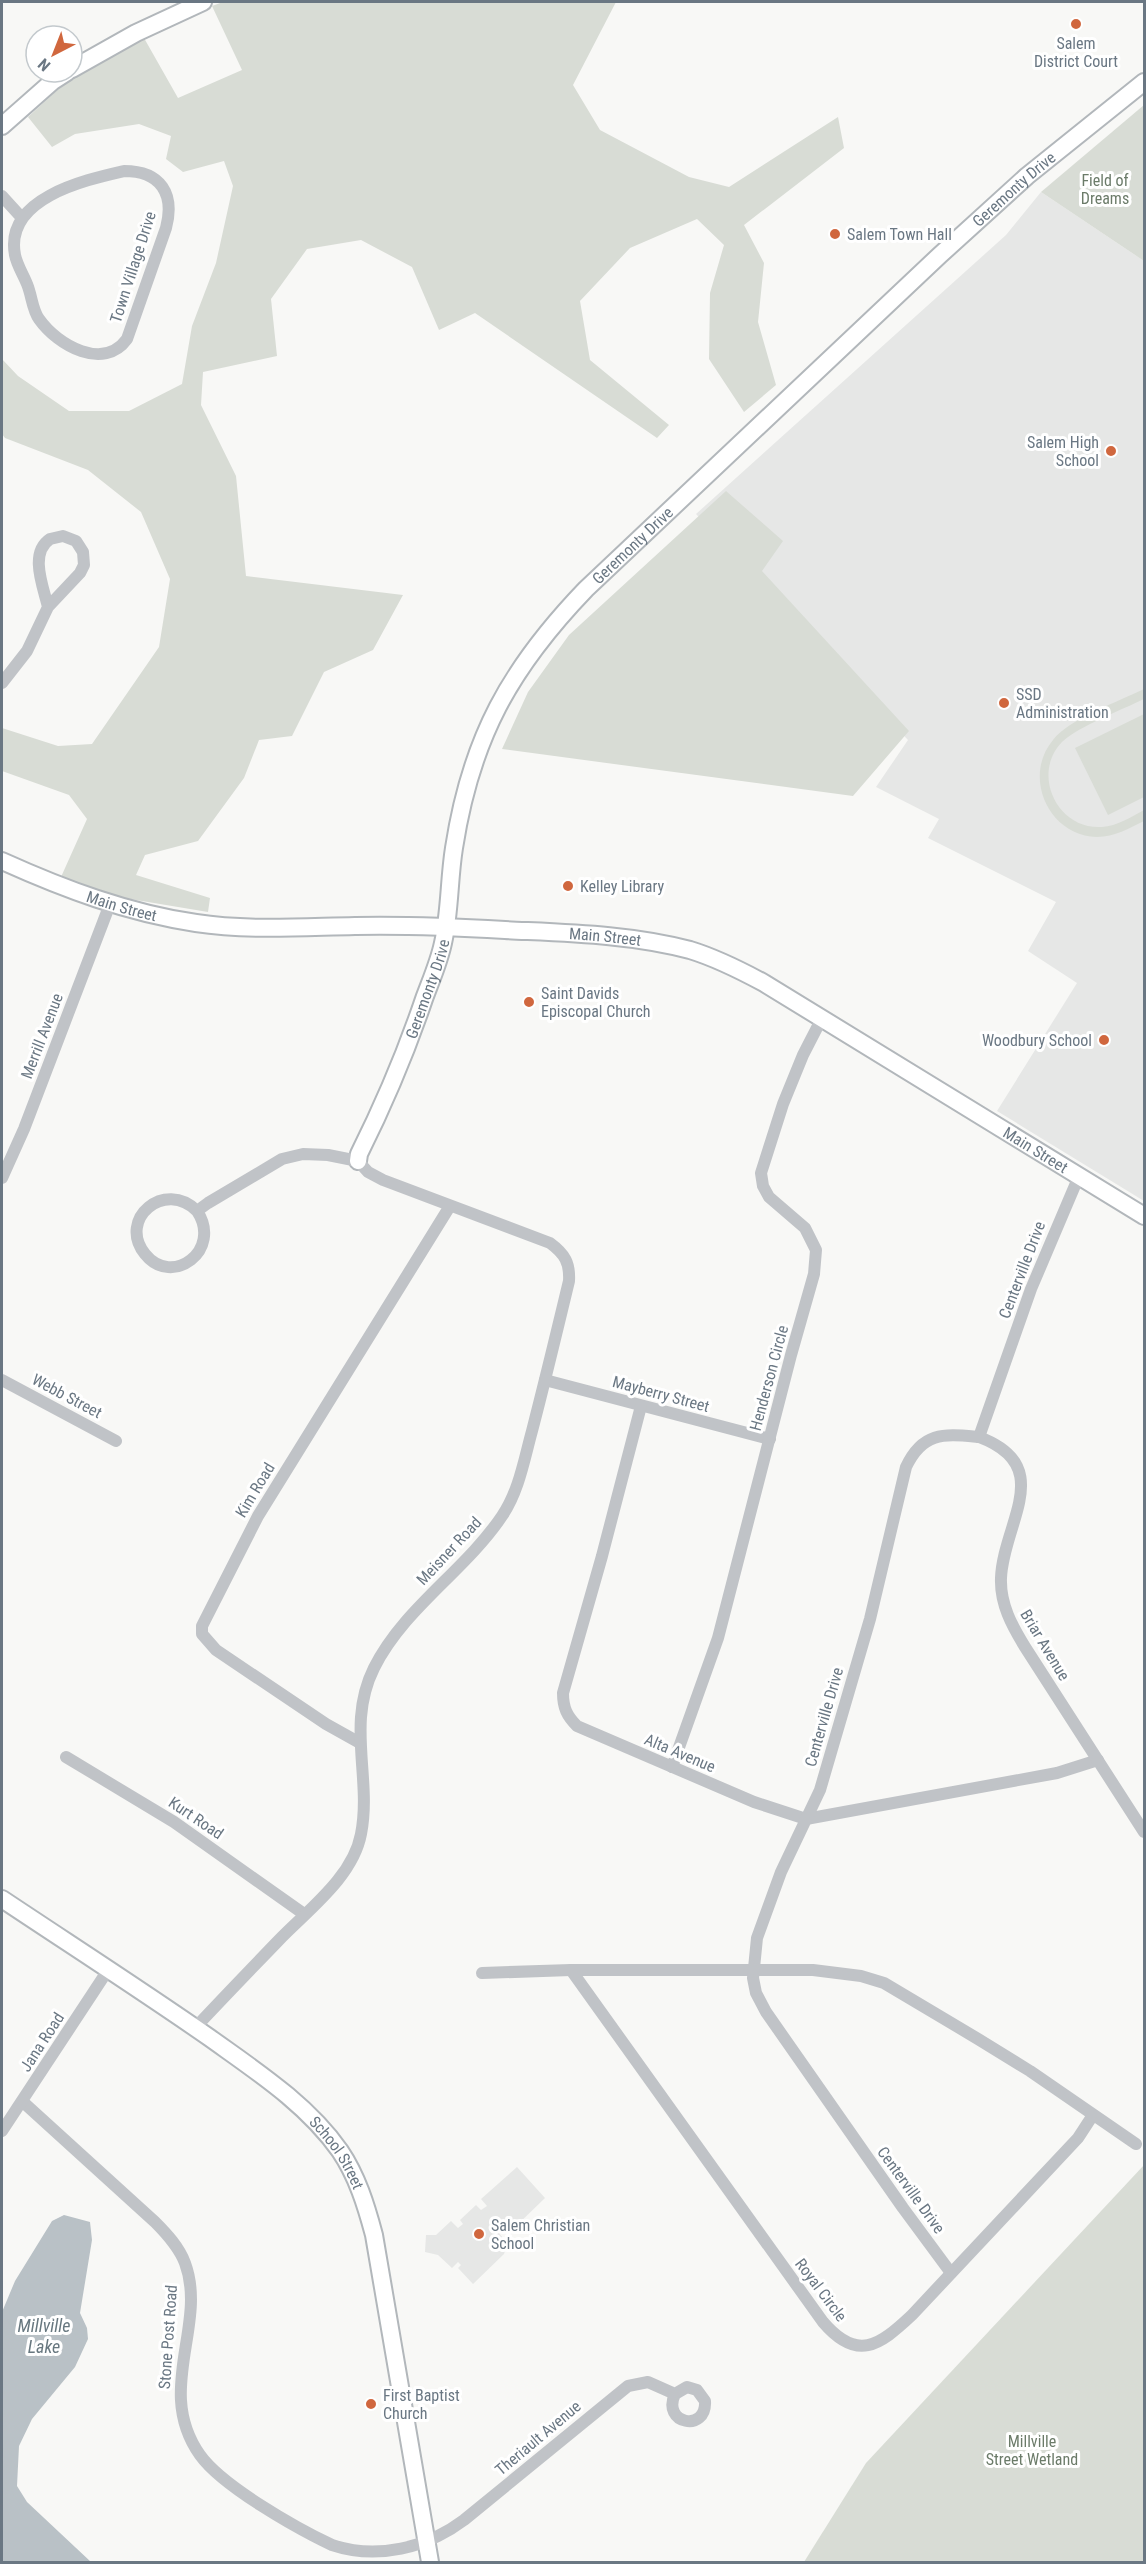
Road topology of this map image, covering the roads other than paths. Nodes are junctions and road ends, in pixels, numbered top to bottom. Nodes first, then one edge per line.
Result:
1 (203, 2) edge
2 (84, 62) edge
3 (1144, 82) edge
4 (50, 84) edge
5 (2, 126) edge
6 (2, 196) edge
7 (22, 218) junction
8 (48, 607) junction
9 (2, 683) edge
10 (2, 861) edge
11 (110, 904) junction
12 (446, 927) junction
13 (822, 1018) junction
14 (358, 1161) junction
15 (1078, 1176) junction
16 (2, 1178) edge
17 (450, 1206) junction
18 (197, 1211) junction
19 (1144, 1216) edge
20 (2, 1380) edge
21 (545, 1380) junction
22 (641, 1406) junction
23 (979, 1437) junction
24 (770, 1439) junction
25 (116, 1441) dead end
26 (360, 1743) junction
27 (66, 1757) dead end
28 (1098, 1760) junction
29 (672, 1767) junction
30 (806, 1819) junction
31 (1144, 1832) edge
32 (2, 1899) edge
33 (304, 1914) junction
34 (108, 1970) junction
35 (571, 1970) junction
36 (752, 1970) junction
37 (482, 1973) dead end
38 (195, 2028) junction
39 (23, 2102) junction
40 (1094, 2115) junction
41 (2, 2131) edge
42 (1136, 2144) dead end
43 (951, 2273) junction
44 (675, 2394) dead end
45 (426, 2542) junction
46 (430, 2562) edge

1 - 2 street
3 - 12 street, Geremonty Drive
4 - 5 street
6 - 7 street
7 - 7 street, Town Village Drive
8 - 8 street
8 - 9 street
10 - 11 street, Main Street
11 - 12 street, Main Street
11 - 16 street, Merrill Avenue
12 - 13 street, Main Street
12 - 14 street, Geremonty Drive
13 - 15 street, Main Street
13 - 24 street, Henderson Circle
14 - 17 street, Meisner Road
14 - 18 street
15 - 19 street, Main Street
15 - 23 street, Centerville Drive
17 - 21 street, Meisner Road
17 - 26 street, Kim Road
18 - 18 street
20 - 25 street, Webb Street
21 - 22 street, Mayberry Street
21 - 26 street, Meisner Road
22 - 24 street, Mayberry Street
22 - 29 street, Alta Avenue
23 - 28 street, Briar Avenue
23 - 30 street, Centerville Drive
24 - 29 street, Henderson Circle
26 - 33 street, Meisner Road
27 - 33 street, Kurt Road
28 - 30 street, Alta Avenue
28 - 31 street, Briar Avenue
29 - 30 street, Alta Avenue
30 - 36 street, Centerville Drive
32 - 34 street, School Street
33 - 38 street, Meisner Road
34 - 38 street, School Street
34 - 39 street, Jana Road
35 - 36 street
35 - 37 street
35 - 43 street, Royal Circle
36 - 40 street
36 - 43 street, Centerville Drive
38 - 45 street, School Street
39 - 41 street, Jana Road
39 - 45 street, Stone Post Road
40 - 42 street
40 - 43 street, Royal Circle
44 - 45 street, Theriault Avenue
45 - 46 street, School Street

